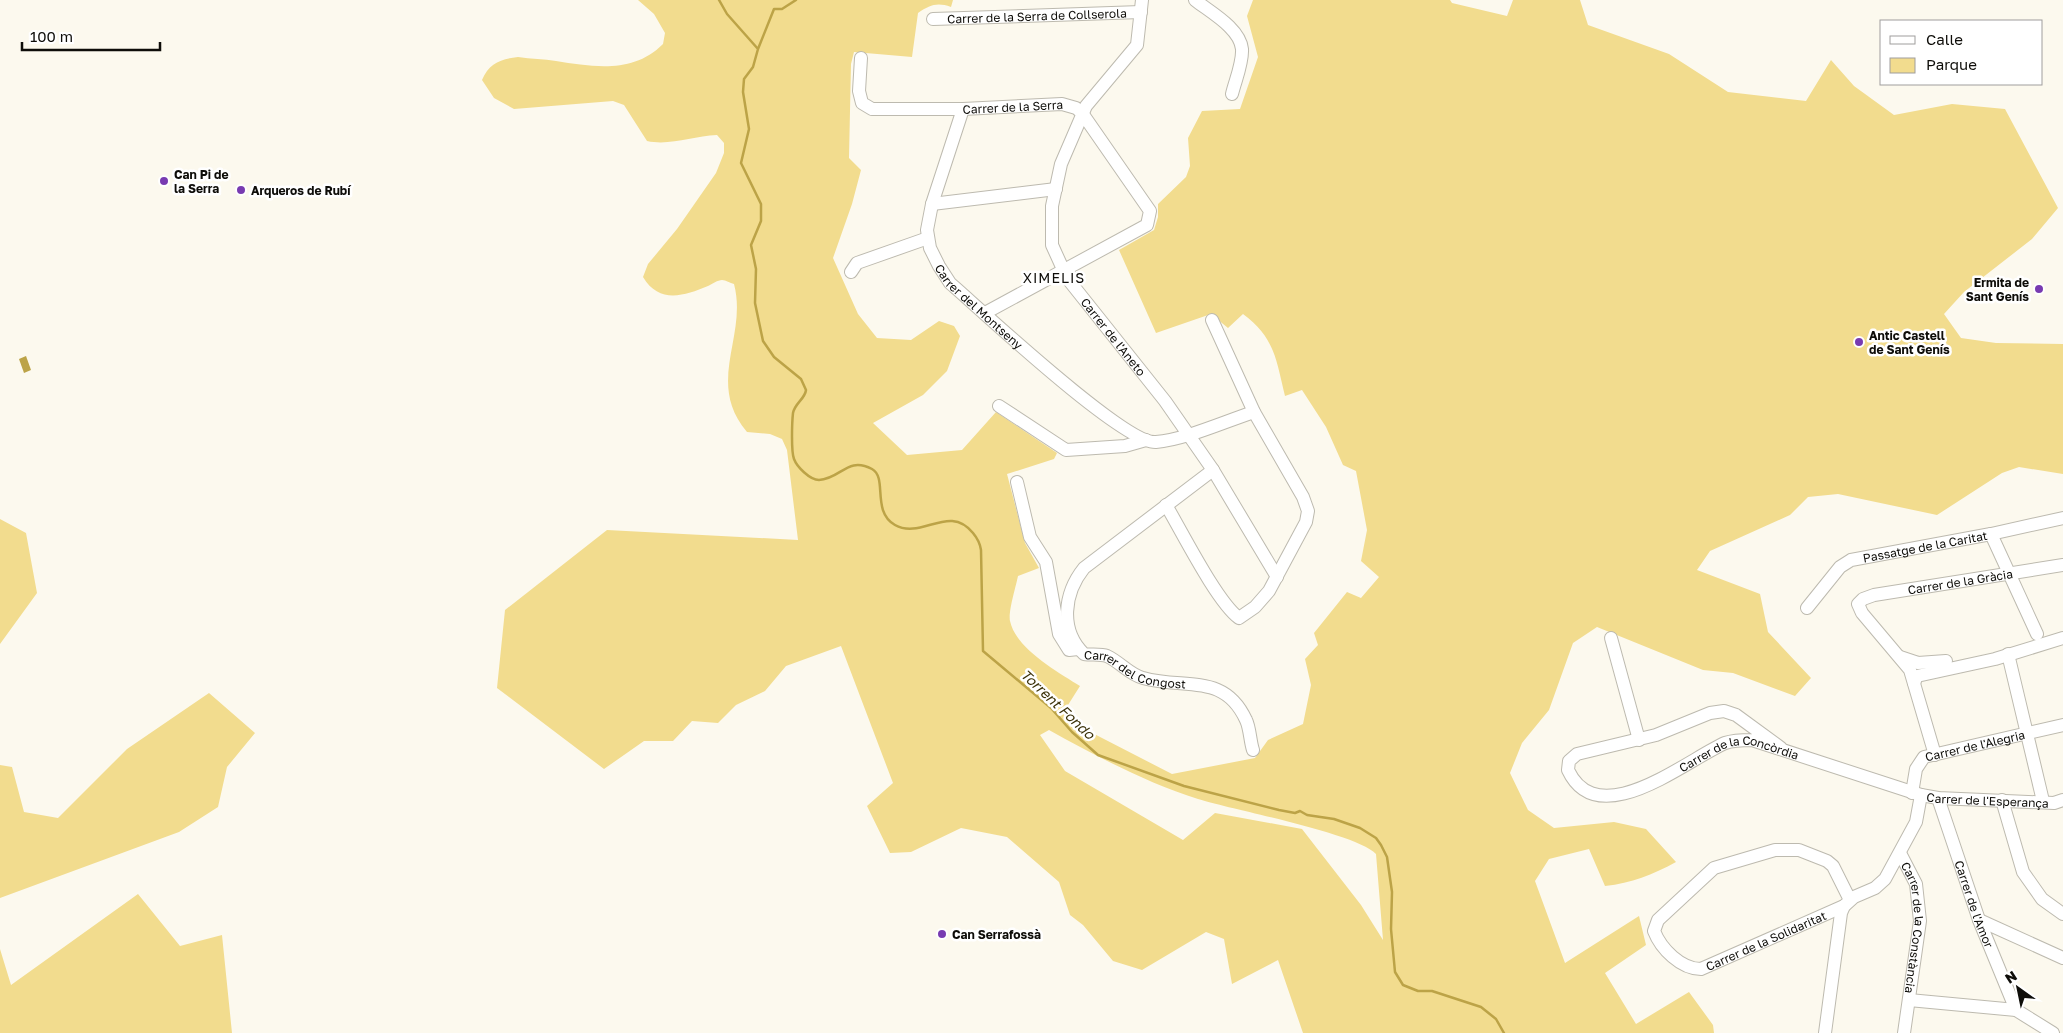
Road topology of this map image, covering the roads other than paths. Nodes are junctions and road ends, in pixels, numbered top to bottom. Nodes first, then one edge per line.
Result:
1 (1195, 0) edge
2 (1141, 6) edge
3 (934, 19) dead end
4 (861, 58) dead end
5 (1232, 94) dead end
6 (963, 109) junction
7 (1082, 113) junction
8 (1056, 188) junction
9 (932, 204) junction
10 (928, 238) junction
11 (851, 272) dead end
12 (1064, 272) junction
13 (985, 313) junction
14 (1212, 320) dead end
15 (999, 406) dead end
16 (1254, 412) junction
17 (1188, 434) junction
18 (1150, 442) junction
19 (1213, 470) junction
20 (1017, 482) dead end
21 (1166, 506) junction
22 (2063, 518) edge
23 (1991, 534) junction
24 (2063, 565) edge
25 (2009, 575) junction
26 (1277, 578) junction
27 (1807, 608) dead end
28 (2037, 634) dead end
29 (1611, 638) dead end
30 (2063, 638) edge
31 (1078, 649) junction
32 (2008, 654) junction
33 (1900, 657) junction
34 (1914, 683) junction
35 (2063, 725) edge
36 (2027, 733) junction
37 (1639, 740) junction
38 (1781, 748) junction
39 (1253, 750) dead end
40 (1935, 755) junction
41 (1917, 794) junction
42 (1938, 798) junction
43 (2002, 800) junction
44 (2056, 804) edge
45 (1900, 853) junction
46 (1847, 903) junction
47 (2063, 914) edge
48 (1979, 920) junction
49 (2063, 958) edge
50 (1909, 1000) junction
51 (2016, 1010) junction
52 (2063, 1026) edge
53 (1826, 1033) edge
54 (1904, 1033) edge
55 (2055, 1033) edge

1 - 5 street
2 - 3 street, Carrer de la Serra de Collserola
2 - 7 street, Carrer de l'Aneto
4 - 6 street, Carrer de la Serra
6 - 7 street, Carrer de la Serra
6 - 9 street, Carrer del Montseny
7 - 8 street, Carrer de l'Aneto
7 - 12 street
8 - 9 street
8 - 12 street, Carrer de l'Aneto
9 - 10 street, Carrer del Montseny
10 - 11 street
10 - 13 street, Carrer del Montseny
12 - 13 street
12 - 17 street, Carrer de l'Aneto
13 - 18 street, Carrer del Montseny
14 - 16 street
15 - 18 street
16 - 17 street
16 - 26 street
17 - 18 street
17 - 19 street, Carrer de l'Aneto
19 - 21 street, Carrer del Congost
19 - 26 street, Carrer de l'Aneto
20 - 31 street
21 - 26 street
21 - 31 street, Carrer del Congost
22 - 23 street, Passatge de la Caritat
23 - 25 street
23 - 27 street, Passatge de la Caritat
24 - 25 street, Carrer de la Gràcia
25 - 28 street
25 - 33 street, Carrer de la Gràcia
29 - 37 street
30 - 32 street
31 - 39 street, Carrer del Congost
32 - 33 street
32 - 34 street
32 - 36 street
33 - 34 street
34 - 40 street
35 - 36 street, Carrer de l'Alegria
36 - 40 street, Carrer de l'Alegria
36 - 44 street
37 - 38 street
37 - 38 street, Carrer de la Concòrdia
38 - 41 street, Carrer de la Concòrdia
40 - 41 street, Carrer de l'Alegria
41 - 42 street, Carrer de l'Esperança
41 - 45 street
42 - 43 street, Carrer de l'Esperança
42 - 48 street, Carrer de l'Amor
43 - 44 street, Carrer de l'Esperança
43 - 47 street
45 - 46 street
45 - 50 street, Carrer de la Constància
46 - 46 street, Carrer de la Solidaritat
46 - 53 street
48 - 49 street
48 - 51 street, Carrer de l'Amor
50 - 51 street
50 - 54 street, Carrer de la Constància
51 - 55 street
52 - 55 street

